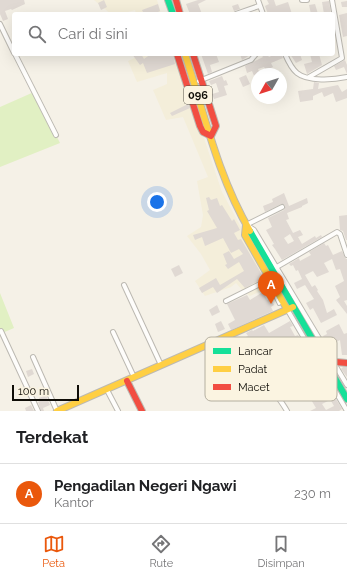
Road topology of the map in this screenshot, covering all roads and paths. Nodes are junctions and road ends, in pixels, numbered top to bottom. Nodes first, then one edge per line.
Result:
1 (258, 0) edge
2 (302, 0) edge
3 (307, 0) edge
4 (332, 0) edge
5 (176, 1) edge
6 (169, 2) edge
7 (259, 6) junction
8 (172, 12) edge
9 (179, 12) edge
10 (242, 12) edge
11 (262, 12) edge
12 (334, 12) edge
13 (335, 17) edge
14 (0, 24) edge
15 (12, 49) edge
16 (16, 56) edge
17 (178, 56) edge
18 (186, 56) edge
19 (194, 56) edge
20 (254, 56) edge
21 (286, 56) edge
22 (309, 77) junction
23 (347, 77) edge
24 (201, 80) junction
25 (194, 82) junction
26 (206, 94) junction
27 (199, 97) junction
28 (192, 100) junction
29 (56, 135) dead end
30 (211, 136) junction
31 (282, 207) dead end
32 (246, 225) junction
33 (258, 253) junction
34 (347, 255) edge
35 (274, 268) junction
36 (270, 279) junction
37 (124, 285) dead end
38 (279, 288) junction
39 (226, 301) dead end
40 (286, 301) junction
41 (290, 308) junction
42 (307, 326) junction
43 (1, 331) dead end
44 (113, 332) dead end
45 (229, 335) joint
46 (224, 337) edge
47 (306, 337) edge
48 (314, 337) edge
49 (205, 346) edge
50 (33, 357) dead end
51 (337, 362) edge
52 (347, 363) edge
53 (161, 365) junction
54 (337, 372) edge
55 (134, 377) junction
56 (337, 379) edge
57 (127, 381) junction
58 (347, 385) edge
59 (107, 390) junction
60 (337, 393) edge
61 (347, 399) edge
62 (280, 401) edge
63 (38, 411) edge
64 (57, 411) edge
65 (118, 411) edge
66 (142, 411) edge
67 (287, 411) edge
68 (347, 411) edge

1 - 7 street
2 - 3 street
4 - 12 street
5 - 6 street
5 - 9 street
6 - 8 street
7 - 10 street
7 - 11 street
13 - 22 street
14 - 15 street
16 - 29 street
17 - 28 street
18 - 25 street, 096
19 - 24 street
20 - 24 street
21 - 22 street
22 - 23 street
24 - 25 street
24 - 26 street
25 - 27 street, 096
26 - 27 street
26 - 30 street
27 - 28 street
27 - 30 street, 096
28 - 30 street
30 - 32 street, 096
31 - 32 street
32 - 33 street, 096
32 - 35 street
33 - 35 street, 096
33 - 36 street
34 - 35 street
35 - 38 street, 096
35 - 42 street
36 - 38 street
36 - 39 street
37 - 53 street
38 - 40 street, 096
38 - 40 lane
40 - 41 street, 096
41 - 42 street, 096
41 - 45 street
41 - 47 street
42 - 48 street, 096
43 - 63 street
44 - 55 street
45 - 46 street
49 - 53 street
50 - 64 street
51 - 52 street
53 - 55 street
54 - 58 street
55 - 57 street
56 - 61 street
57 - 59 street
57 - 66 street
59 - 64 street
59 - 65 street
60 - 68 street
62 - 67 street

